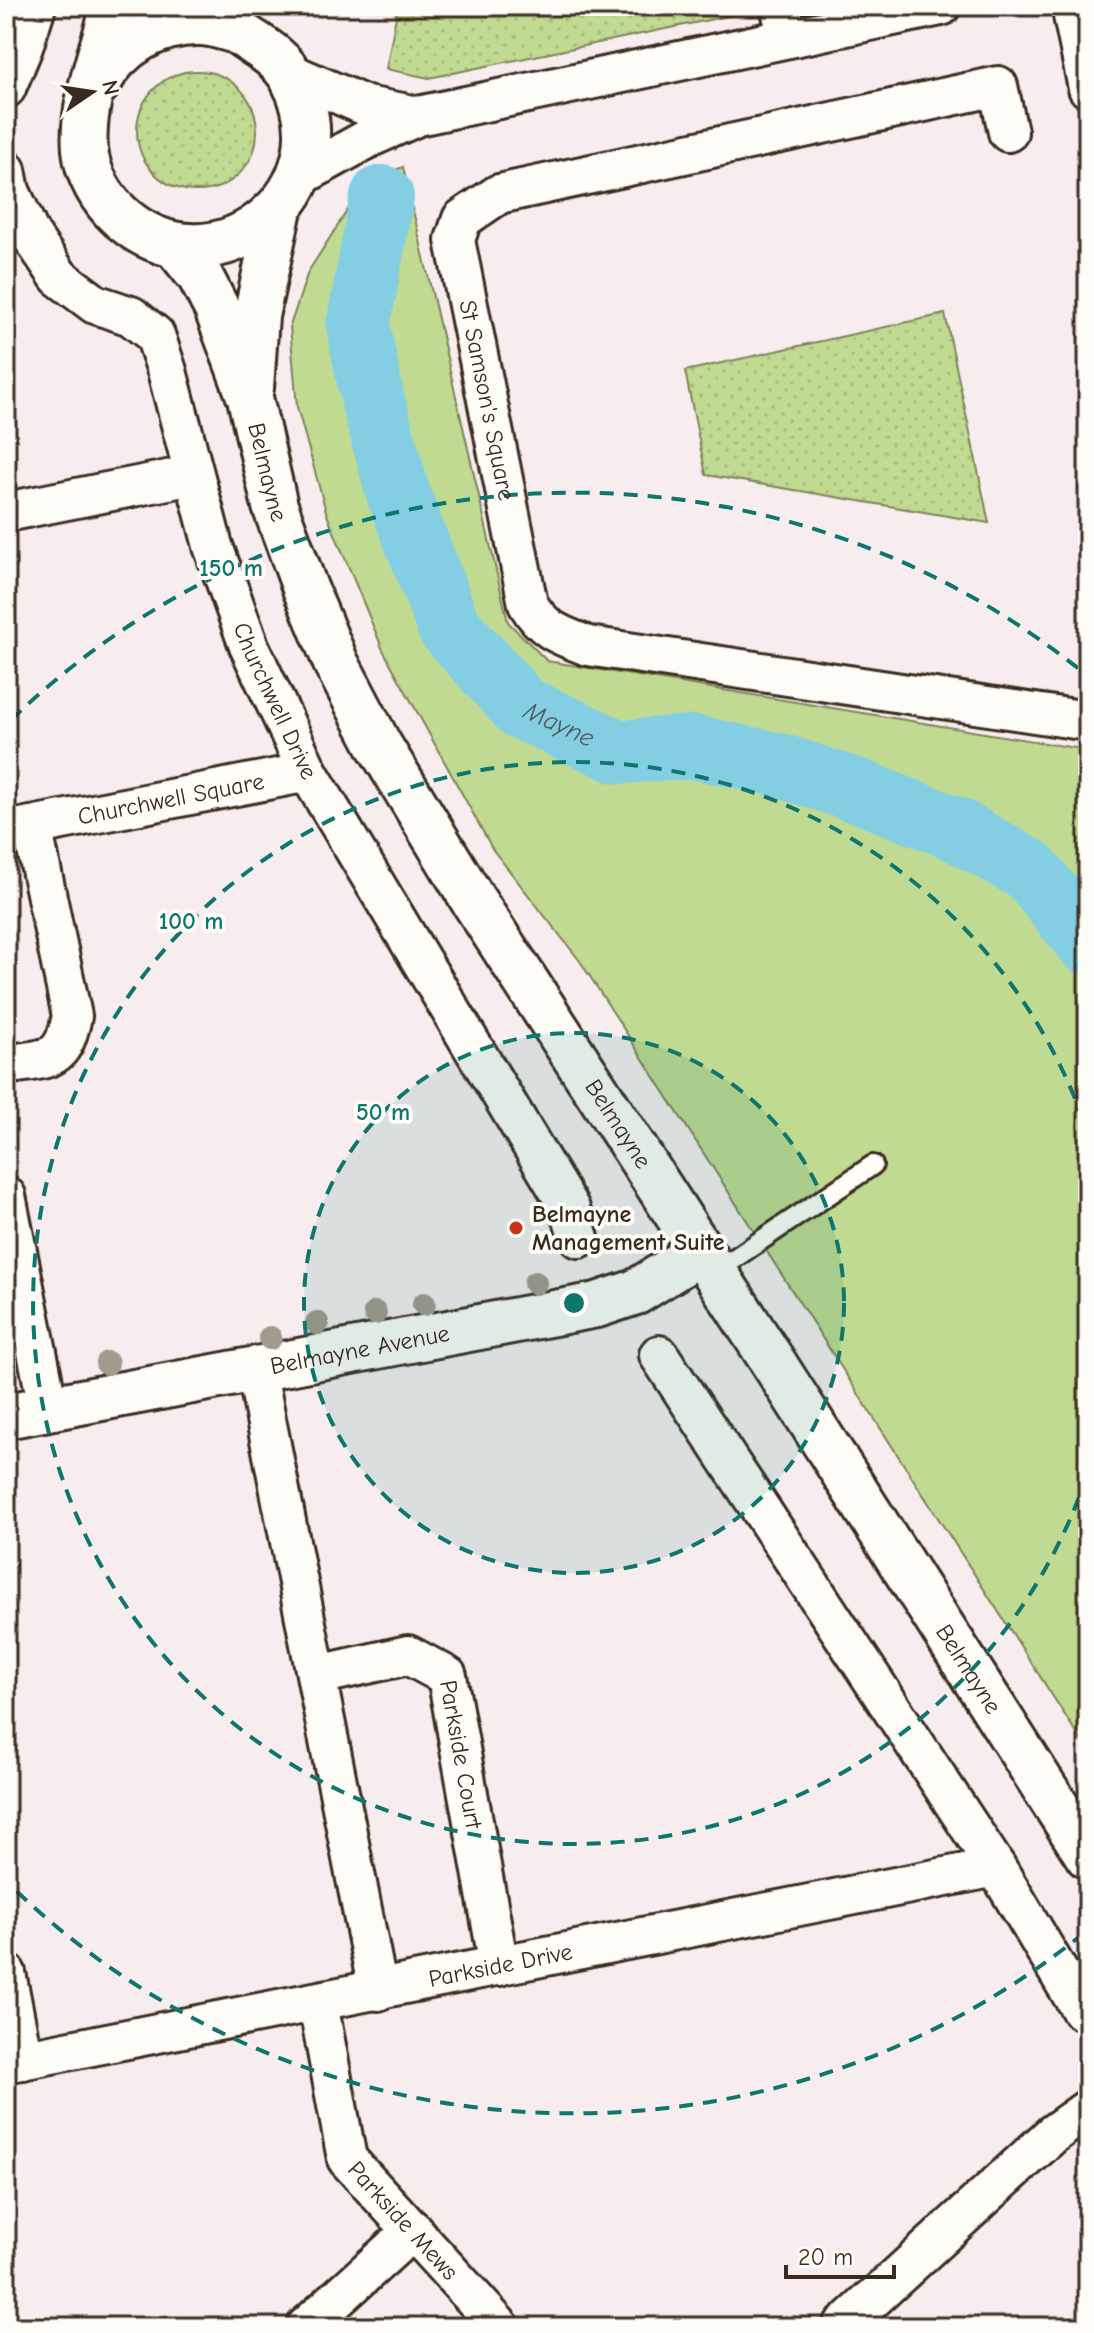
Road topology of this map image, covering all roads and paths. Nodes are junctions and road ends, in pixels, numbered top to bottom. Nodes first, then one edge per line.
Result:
1 (36, 6) edge
2 (114, 6) edge
3 (941, 6) edge
4 (1071, 6) edge
5 (224, 18) edge
6 (784, 22) edge
7 (287, 72) junction
8 (6, 88) edge
9 (1088, 88) edge
10 (90, 99) junction
11 (418, 116) junction
12 (1008, 132) dead end
13 (7, 184) edge
14 (289, 193) junction
15 (175, 245) junction
16 (250, 398) junction
17 (193, 475) junction
18 (6, 512) edge
19 (1088, 721) edge
20 (308, 772) junction
21 (19, 829) edge
22 (6, 1065) edge
23 (873, 1165) dead end
24 (6, 1196) edge
25 (579, 1238) dead end
26 (707, 1262) junction
27 (659, 1355) dead end
28 (256, 1368) junction
29 (48, 1407) junction
30 (6, 1416) edge
31 (318, 1675) junction
32 (1088, 1856) edge
33 (996, 1867) junction
34 (499, 1966) junction
35 (6, 1973) edge
36 (378, 1991) junction
37 (318, 2003) junction
38 (1081, 2010) dead end
39 (15, 2061) edge
40 (1088, 2109) edge
41 (413, 2230) junction
42 (306, 2327) edge
43 (500, 2327) edge
44 (842, 2327) edge

1 - 8 street
2 - 10 street, Belmayne
3 - 6 street
4 - 9 street
5 - 7 street, Belmayne
5 - 10 street, Belmayne
6 - 11 street
7 - 11 street
7 - 14 street, Belmayne
10 - 15 street, Belmayne
11 - 14 street
12 - 19 street, St Samson's Square
13 - 17 street, Churchwell Drive
14 - 15 street, Belmayne
14 - 16 street, Belmayne
15 - 16 street, Belmayne
16 - 26 street, Belmayne
17 - 18 street
17 - 20 street, Churchwell Drive
20 - 21 street, Churchwell Square
20 - 25 street, Churchwell Drive
21 - 22 street, Churchwell Square
23 - 26 lane
24 - 29 street
26 - 28 street, Belmayne Avenue
26 - 32 street, Belmayne
27 - 33 street
28 - 29 street, Belmayne Avenue
28 - 31 street
29 - 30 street, Belmayne Avenue
31 - 34 street, Parkside Court
31 - 36 street
33 - 34 street, Parkside Drive
33 - 38 street
34 - 36 street, Parkside Drive
35 - 39 street
36 - 37 street, Parkside Drive
37 - 39 street, Parkside Drive
37 - 41 street, Parkside Mews
40 - 44 street
41 - 42 street
41 - 43 street, Parkside Mews

